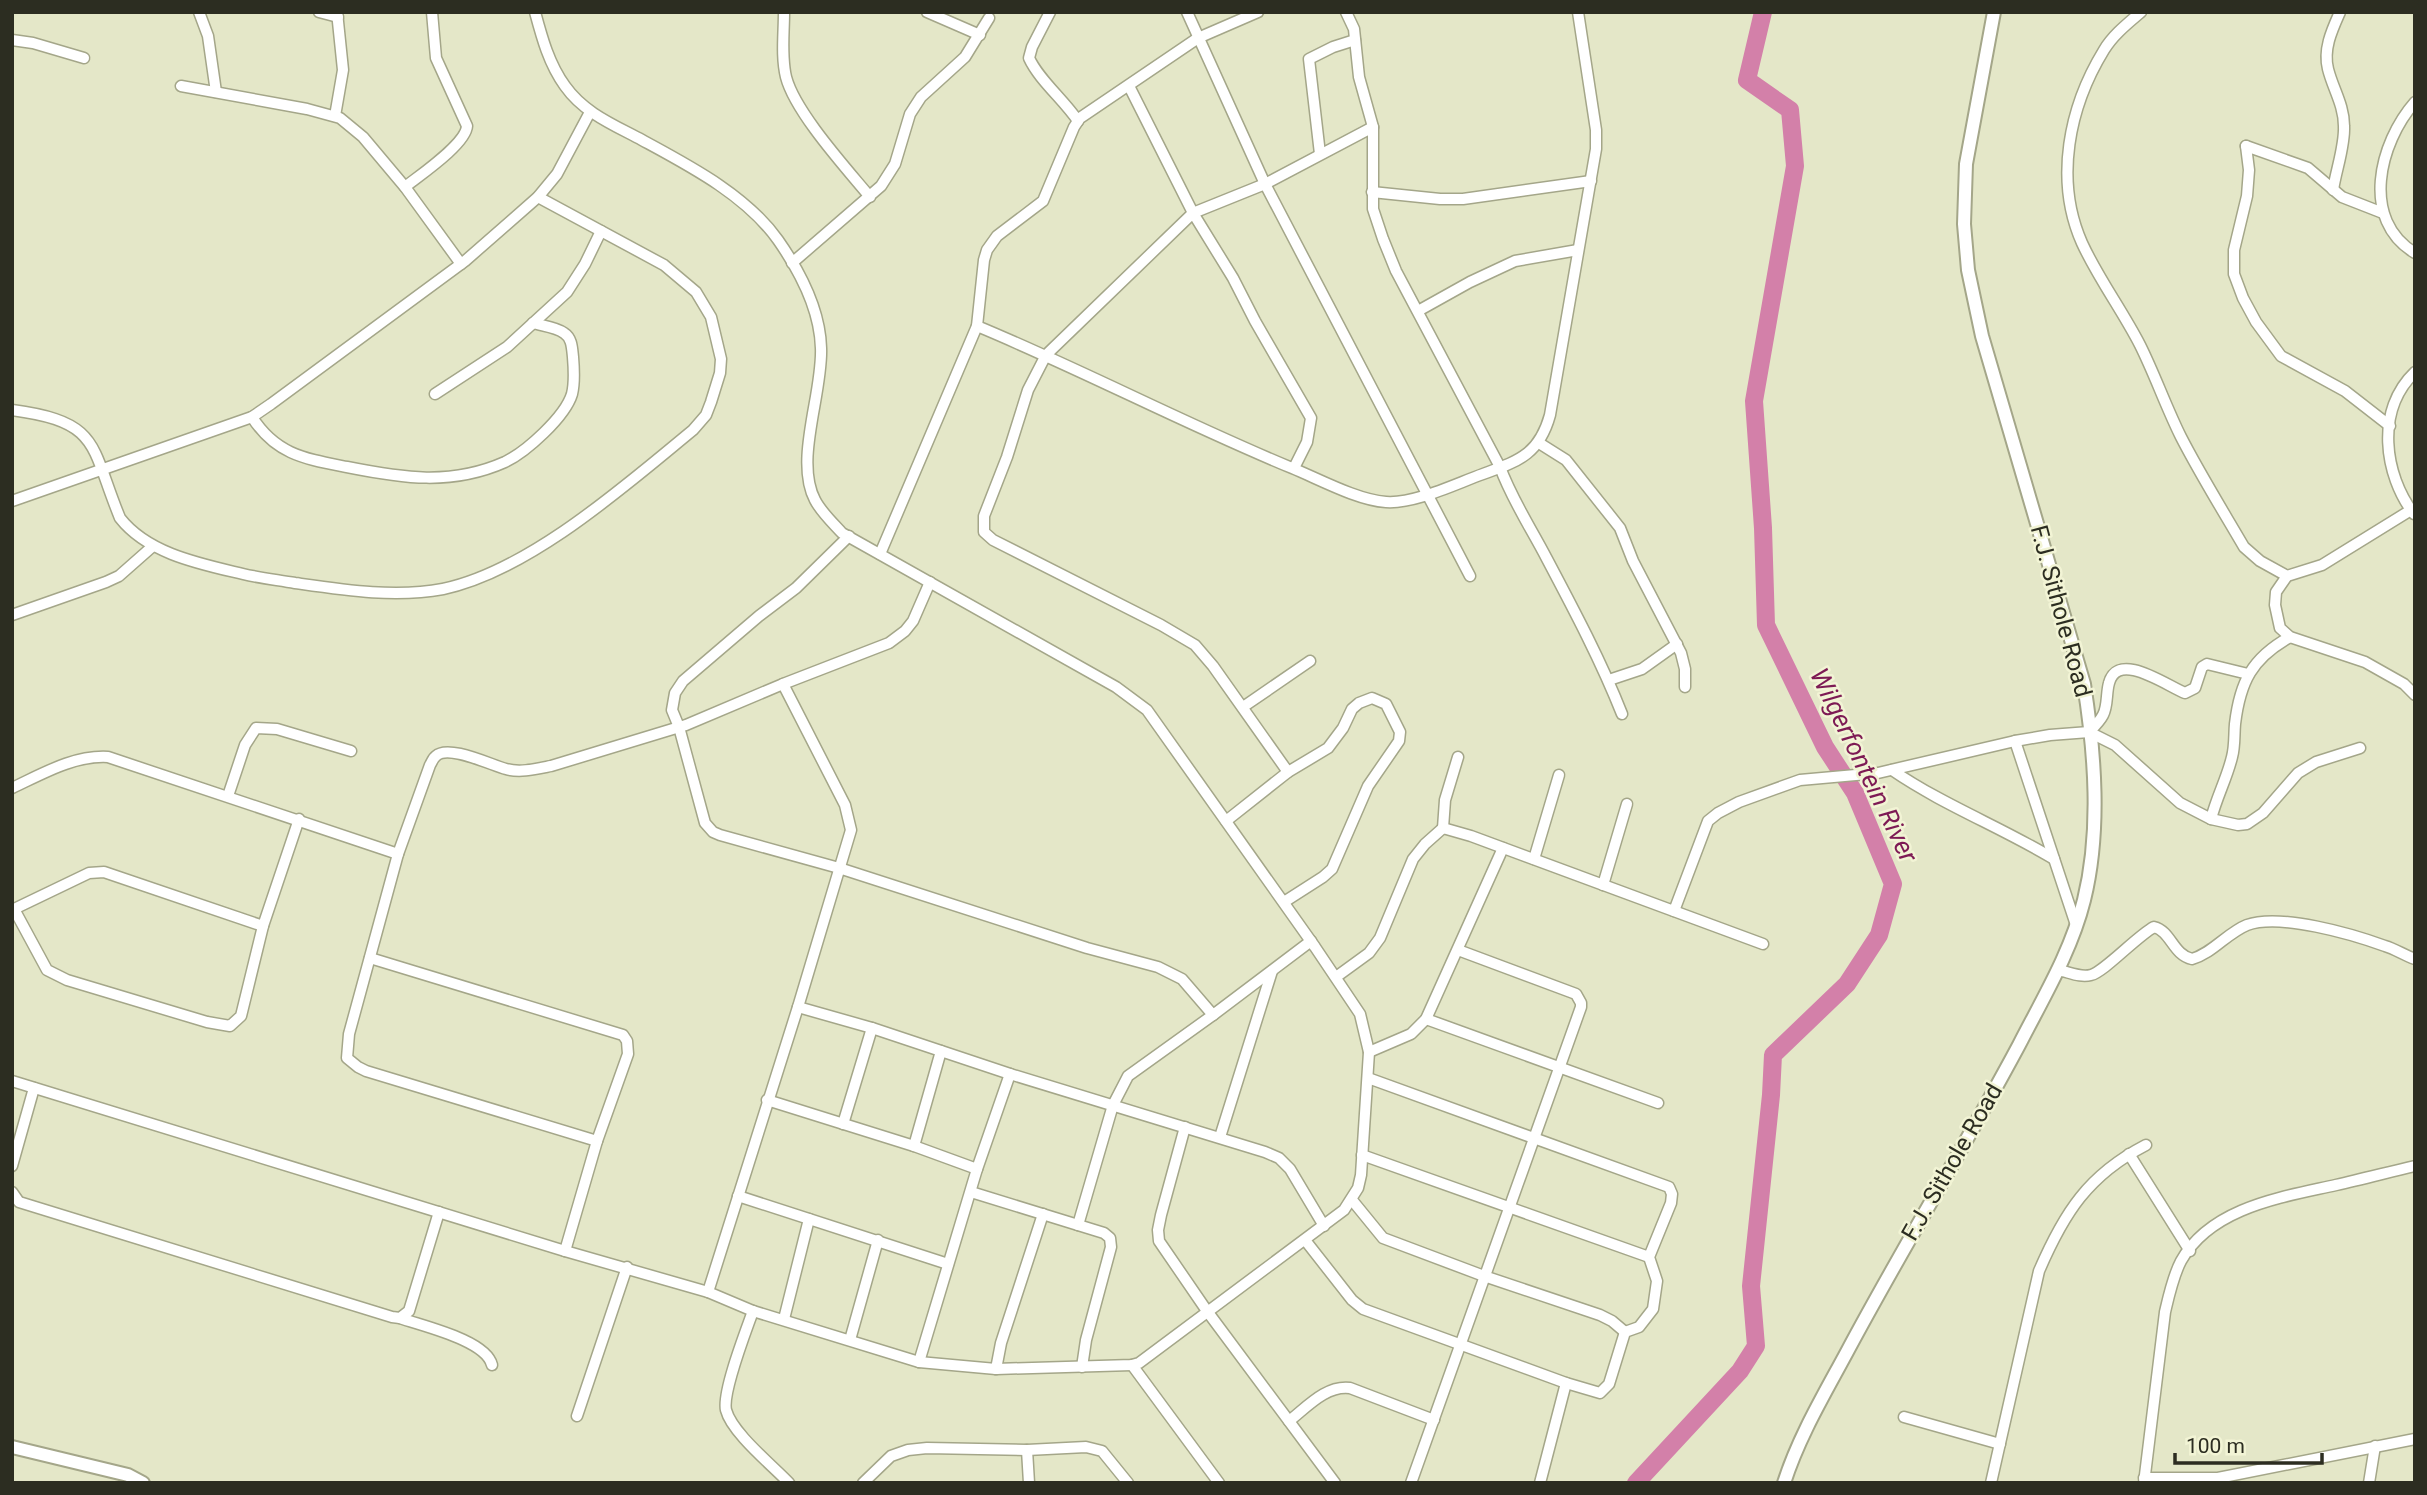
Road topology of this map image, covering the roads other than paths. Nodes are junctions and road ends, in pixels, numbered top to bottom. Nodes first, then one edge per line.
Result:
1 (199, 12) edge
2 (319, 12) edge
3 (432, 12) edge
4 (535, 12) edge
5 (784, 12) edge
6 (927, 12) edge
7 (1051, 12) edge
8 (1187, 12) edge
9 (1258, 12) edge
10 (1346, 12) edge
11 (1578, 12) edge
12 (1994, 12) edge
13 (2141, 12) edge
14 (2340, 12) edge
15 (338, 15) edge
16 (989, 18) dead end
17 (980, 35) junction
18 (1198, 38) junction
19 (12, 40) edge
20 (1355, 40) junction
21 (84, 58) dead end
22 (181, 86) dead end
23 (1129, 86) junction
24 (216, 92) junction
25 (2415, 102) edge
26 (590, 112) junction
27 (335, 116) junction
28 (1078, 121) junction
29 (1373, 127) junction
30 (1320, 154) junction
31 (1591, 181) junction
32 (1265, 184) junction
33 (405, 187) junction
34 (2333, 190) junction
35 (1372, 192) junction
36 (538, 197) junction
37 (870, 197) junction
38 (1193, 213) junction
39 (2384, 213) junction
40 (601, 230) junction
41 (1578, 250) junction
42 (2415, 253) edge
43 (792, 263) junction
44 (461, 264) junction
45 (1419, 311) junction
46 (533, 323) junction
47 (977, 326) junction
48 (1046, 355) junction
49 (2415, 372) edge
50 (435, 394) dead end
51 (12, 410) edge
52 (252, 416) junction
53 (2390, 426) junction
54 (1539, 443) junction
55 (1500, 467) junction
56 (1294, 468) junction
57 (103, 470) junction
58 (1427, 494) junction
59 (12, 501) edge
60 (2413, 513) edge
61 (849, 536) junction
62 (153, 546) junction
63 (880, 554) junction
64 (1470, 576) dead end
65 (2287, 576) junction
66 (930, 582) junction
67 (12, 615) edge
68 (2290, 637) junction
69 (1677, 644) junction
70 (1310, 661) dead end
71 (2248, 674) junction
72 (1609, 680) junction
73 (783, 684) junction
74 (1685, 687) dead end
75 (2415, 695) edge
76 (1243, 708) junction
77 (1622, 714) dead end
78 (679, 727) junction
79 (2089, 733) junction
80 (2015, 741) junction
81 (2360, 748) dead end
82 (351, 751) dead end
83 (1458, 757) dead end
84 (1892, 770) junction
85 (1288, 772) junction
86 (1559, 775) dead end
87 (12, 788) edge
88 (228, 796) junction
89 (1627, 804) dead end
90 (299, 819) junction
91 (2211, 819) junction
92 (1226, 821) junction
93 (1444, 828) junction
94 (1503, 848) junction
95 (398, 854) junction
96 (1534, 859) junction
97 (2054, 859) junction
98 (838, 868) junction
99 (1603, 885) junction
100 (1284, 902) junction
101 (13, 910) edge
102 (1674, 911) junction
103 (2076, 925) junction
104 (264, 926) junction
105 (1311, 941) junction
106 (1763, 944) dead end
107 (1458, 950) junction
108 (370, 958) junction
109 (2415, 959) edge
110 (1272, 970) junction
111 (2058, 970) junction
112 (1336, 977) junction
113 (799, 1007) junction
114 (1213, 1015) junction
115 (1426, 1019) junction
116 (872, 1028) junction
117 (941, 1051) junction
118 (1370, 1052) junction
119 (1560, 1067) junction
120 (1010, 1074) junction
121 (1368, 1078) junction
122 (12, 1082) edge
123 (34, 1088) junction
124 (768, 1100) junction
125 (1658, 1102) dead end
126 (1113, 1105) junction
127 (843, 1124) junction
128 (1185, 1127) junction
129 (1220, 1137) junction
130 (1534, 1137) junction
131 (597, 1141) junction
132 (2146, 1145) dead end
133 (914, 1146) junction
134 (2129, 1154) junction
135 (1362, 1155) junction
136 (13, 1162) edge
137 (2415, 1166) edge
138 (977, 1169) junction
139 (12, 1192) edge
140 (971, 1192) junction
141 (738, 1196) junction
142 (1352, 1200) junction
143 (1509, 1206) junction
144 (439, 1212) junction
145 (1043, 1214) junction
146 (809, 1219) junction
147 (1078, 1225) junction
148 (1324, 1226) junction
149 (878, 1240) junction
150 (1305, 1240) junction
151 (565, 1251) junction
152 (2190, 1251) junction
153 (1649, 1257) junction
154 (948, 1264) junction
155 (627, 1267) junction
156 (1484, 1276) junction
157 (708, 1292) junction
158 (753, 1311) junction
159 (1208, 1311) junction
160 (400, 1318) junction
161 (784, 1319) junction
162 (1625, 1332) junction
163 (850, 1340) junction
164 (1460, 1344) junction
165 (919, 1362) junction
166 (492, 1365) dead end
167 (1132, 1366) junction
168 (1082, 1367) junction
169 (996, 1369) junction
170 (1566, 1383) junction
171 (577, 1416) dead end
172 (1904, 1417) dead end
173 (1434, 1420) junction
174 (1289, 1421) junction
175 (2415, 1439) edge
176 (2000, 1444) junction
177 (12, 1447) edge
178 (2375, 1447) junction
179 (1027, 1450) junction
180 (2144, 1480) edge
181 (143, 1483) edge
182 (789, 1483) edge
183 (863, 1483) edge
184 (1028, 1483) edge
185 (1128, 1483) edge
186 (1219, 1483) edge
187 (1335, 1483) edge
188 (1411, 1483) edge
189 (1540, 1483) edge
190 (1784, 1483) edge
191 (1991, 1483) edge
192 (2369, 1483) edge

1 - 24 street
2 - 15 street
3 - 33 street
4 - 26 street
5 - 37 street
6 - 17 street
7 - 28 street
8 - 18 street
9 - 18 street
10 - 20 street
11 - 31 street
12 - 79 street, F.J. Sithole Road
13 - 65 street
14 - 34 street
15 - 27 street
16 - 17 street
17 - 37 street
18 - 23 street
18 - 32 street
19 - 21 street
20 - 29 street
20 - 30 street
22 - 24 street
23 - 28 street
23 - 38 street
24 - 27 street
25 - 39 street
26 - 36 street
26 - 43 street
27 - 33 street
28 - 47 street
29 - 30 street
29 - 35 street
30 - 32 street
31 - 35 street
31 - 41 street
32 - 38 street
32 - 58 street
33 - 44 street
34 - 39 street
34 - 53 street
35 - 45 street
36 - 40 street
36 - 44 street
37 - 43 street
38 - 48 street
38 - 56 street
39 - 42 street
40 - 46 street
40 - 62 street
41 - 45 street
41 - 54 street
43 - 61 street
44 - 52 street
45 - 55 street
46 - 50 street
46 - 52 street
47 - 48 street
47 - 63 street
48 - 56 street
48 - 76 street
49 - 53 street
51 - 57 street
52 - 57 street
53 - 60 street
54 - 55 street
54 - 69 street
55 - 58 street
55 - 72 street
56 - 58 street
57 - 59 street
57 - 62 street
58 - 64 street
60 - 65 street
61 - 63 street
61 - 78 street
62 - 67 street
63 - 66 street
65 - 68 street
66 - 73 street
66 - 92 street
68 - 71 street
68 - 75 street
69 - 72 street
69 - 74 street
70 - 76 street
71 - 79 street
71 - 91 street
72 - 77 street
73 - 78 street
73 - 98 street
76 - 85 street
78 - 95 street
78 - 98 street
79 - 80 street
79 - 91 street
79 - 103 street, F.J. Sithole Road
80 - 84 street
80 - 97 street
81 - 91 street
82 - 88 street
83 - 93 street
84 - 97 street
84 - 102 street
85 - 92 street
85 - 100 street
86 - 96 street
87 - 88 street
88 - 90 street
89 - 99 street
90 - 95 street
90 - 104 street
92 - 100 street
93 - 94 street
93 - 112 street
94 - 96 street
94 - 107 street
95 - 108 street
96 - 99 street
97 - 103 street
98 - 113 street
98 - 114 street
99 - 102 street
100 - 105 street
101 - 104 street
101 - 104 street
102 - 106 street
103 - 111 street, F.J. Sithole Road
105 - 110 street
105 - 112 street
107 - 115 street
107 - 119 street
108 - 131 street
108 - 131 street
109 - 111 street
110 - 114 street
110 - 129 street
111 - 190 street, F.J. Sithole Road
112 - 118 street
113 - 116 street
113 - 124 street
114 - 126 street
115 - 118 street
115 - 119 street
116 - 117 street
116 - 127 street
117 - 120 street
117 - 133 street
118 - 121 street
119 - 125 street
119 - 130 street
120 - 126 street
120 - 138 street
121 - 130 street
121 - 135 street
122 - 123 street
123 - 136 street
123 - 144 street
124 - 127 street
124 - 141 street
126 - 128 street
126 - 147 street
127 - 133 street
128 - 129 street
128 - 159 street
129 - 148 street
130 - 143 street
130 - 153 street
131 - 151 street
132 - 134 street
133 - 138 street
134 - 152 street
134 - 176 street
135 - 142 street
135 - 143 street
137 - 152 street
138 - 140 street
139 - 160 street
140 - 145 street
140 - 154 street
141 - 146 street
141 - 157 street
142 - 148 street
142 - 156 street
143 - 153 street
143 - 156 street
144 - 151 street
144 - 160 street
145 - 147 street
145 - 169 street
146 - 149 street
146 - 161 street
147 - 168 street
148 - 150 street
149 - 154 street
149 - 163 street
150 - 159 street
150 - 164 street
151 - 155 street
152 - 180 street
153 - 162 street
154 - 165 street
155 - 157 street
155 - 171 street
156 - 162 street
156 - 164 street
157 - 158 street
158 - 161 street
158 - 182 street
159 - 167 street
159 - 174 street
160 - 166 street
161 - 163 street
162 - 170 street
163 - 165 street
164 - 170 street
164 - 173 street
165 - 169 street
167 - 168 street
167 - 186 street
168 - 169 street
170 - 189 street
172 - 176 street
173 - 174 street
173 - 188 street
174 - 187 street
175 - 178 street
176 - 191 street
177 - 181 street
178 - 180 street
178 - 192 street
179 - 183 street
179 - 184 street
179 - 185 street

